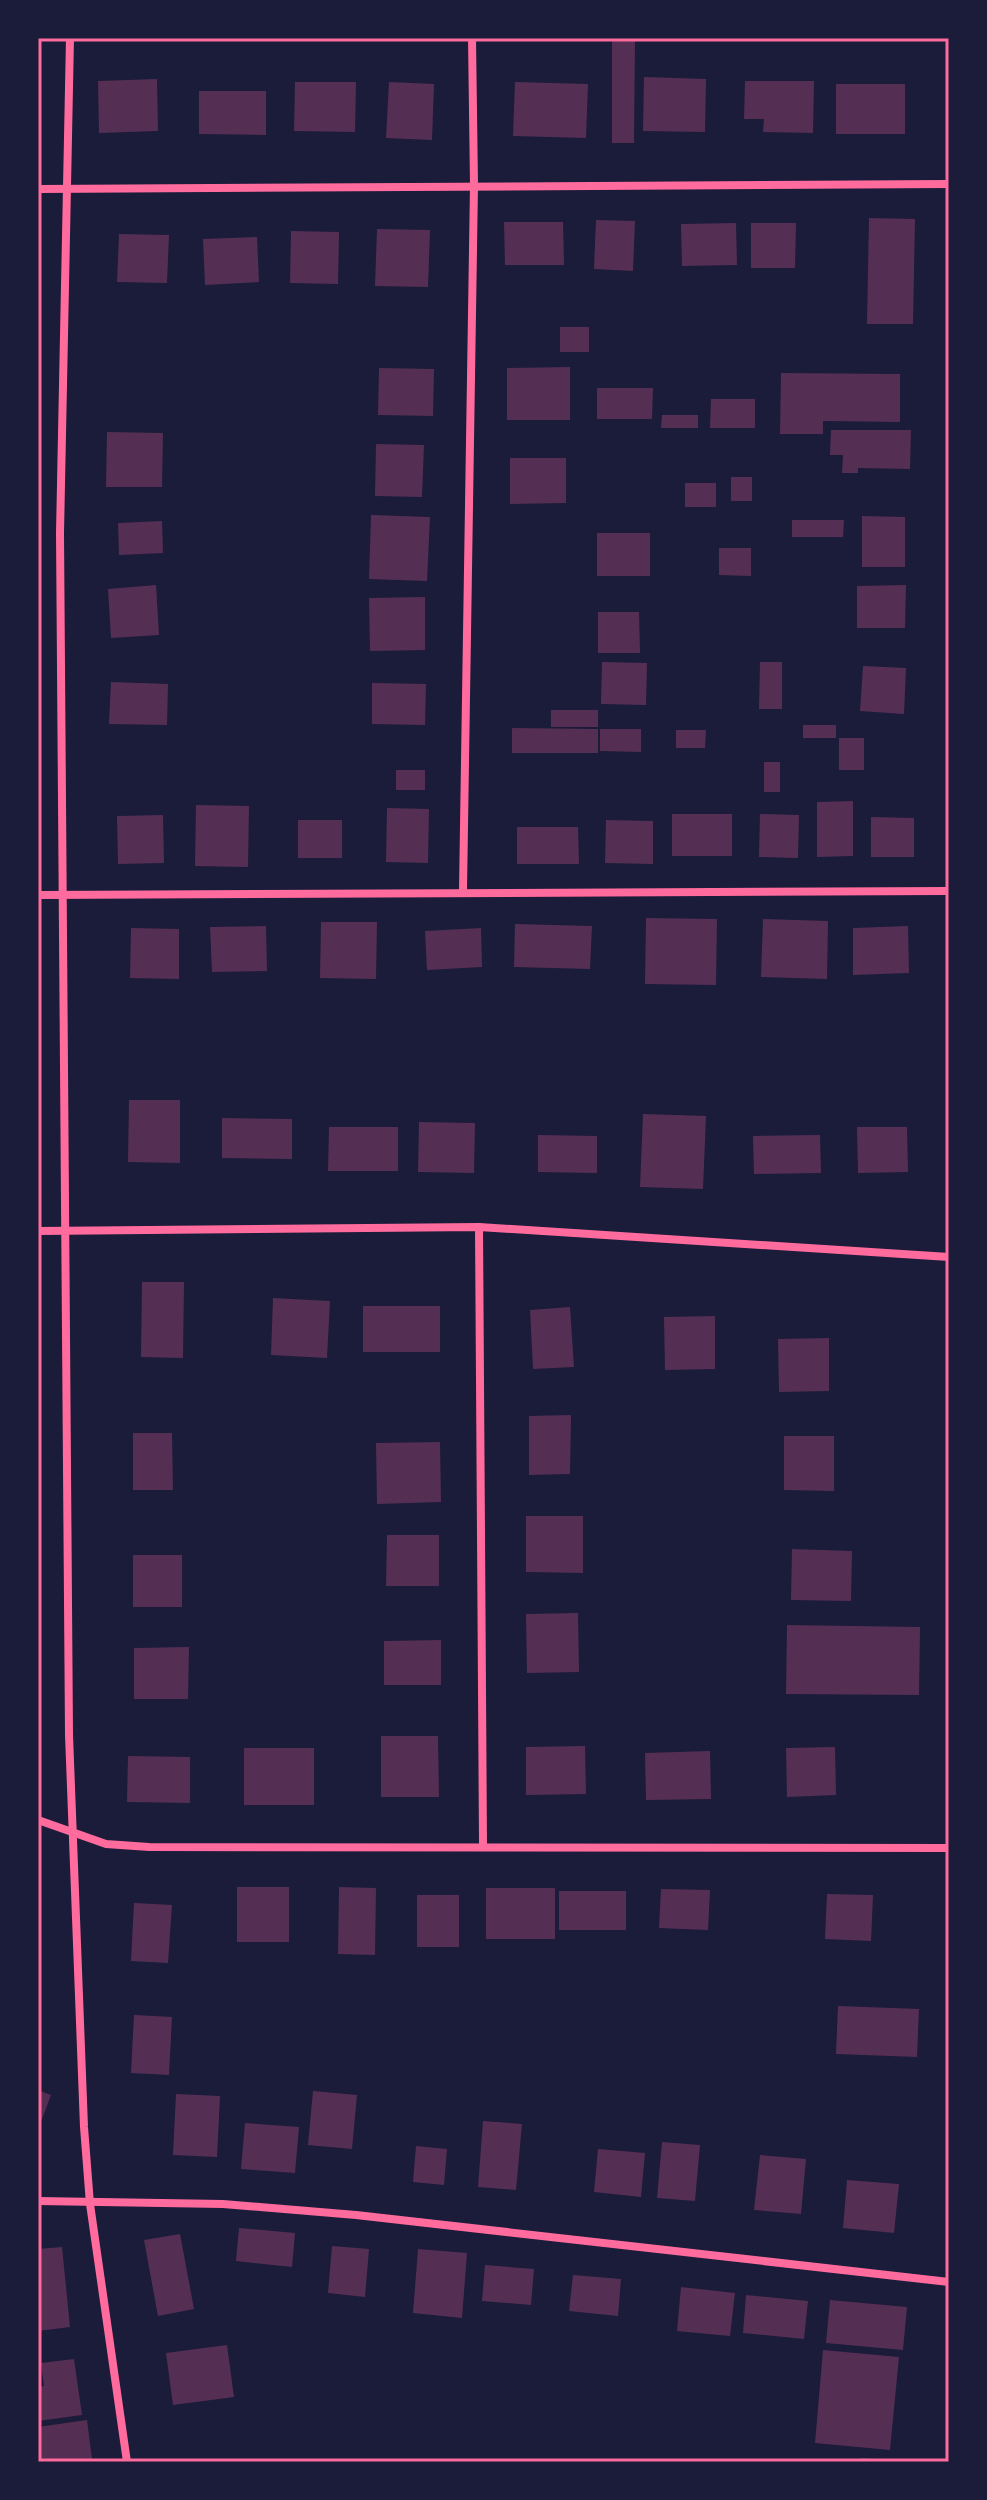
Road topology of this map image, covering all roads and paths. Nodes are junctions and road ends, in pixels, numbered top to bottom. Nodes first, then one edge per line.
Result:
1 (70, 38) edge
2 (472, 38) edge
3 (949, 184) edge
4 (474, 185) junction
5 (38, 189) edge
6 (69, 189) junction
7 (463, 890) junction
8 (949, 891) edge
9 (63, 894) junction
10 (38, 895) edge
11 (479, 1227) junction
12 (38, 1231) edge
13 (67, 1232) junction
14 (949, 1257) edge
15 (38, 1820) edge
16 (73, 1833) junction
17 (483, 1845) junction
18 (949, 1848) edge
19 (38, 2201) edge
20 (90, 2204) junction
21 (949, 2282) edge
22 (127, 2462) edge

1 - 6 street
2 - 4 street
3 - 4 street
4 - 6 street
4 - 7 street
5 - 6 street
6 - 9 street
7 - 8 street
7 - 9 street
9 - 10 street
9 - 13 street
11 - 13 street
11 - 14 street
11 - 17 street
12 - 13 street
13 - 16 street
15 - 16 street
16 - 17 street
16 - 20 street
17 - 18 street
19 - 20 street
20 - 21 street
20 - 22 street

